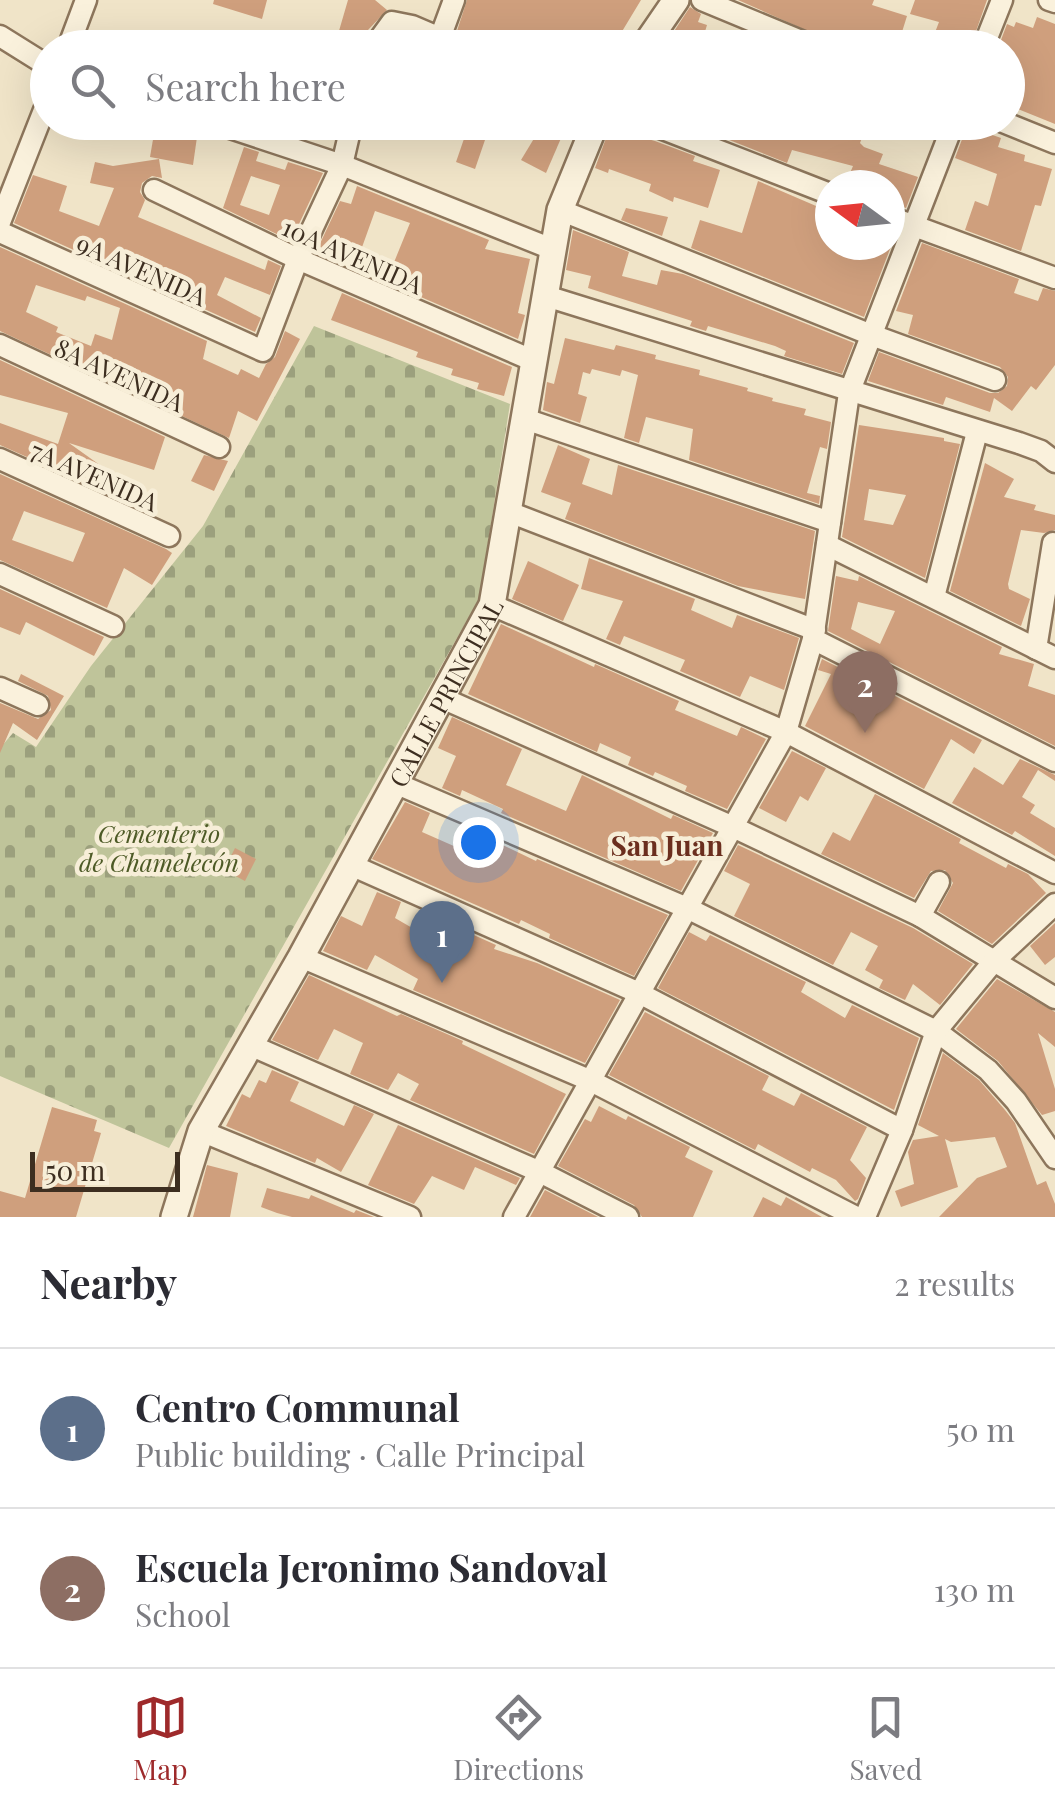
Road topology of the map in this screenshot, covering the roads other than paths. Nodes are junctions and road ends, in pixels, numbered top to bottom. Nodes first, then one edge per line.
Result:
1 (86, 0) edge
2 (454, 0) edge
3 (676, 0) edge
4 (702, 0) edge
5 (1002, 0) edge
6 (75, 30) edge
7 (386, 30) edge
8 (421, 30) edge
9 (443, 30) edge
10 (655, 30) edge
11 (774, 30) edge
12 (990, 30) edge
13 (0, 36) edge
14 (30, 55) edge
15 (1025, 131) edge
16 (32, 140) edge
17 (268, 140) edge
18 (348, 140) edge
19 (589, 140) edge
20 (691, 140) edge
21 (947, 140) edge
22 (1055, 143) edge
23 (342, 164) junction
24 (815, 188) edge
25 (154, 190) dead end
26 (560, 210) junction
27 (0, 222) edge
28 (905, 223) edge
29 (913, 226) junction
30 (0, 232) edge
31 (552, 250) junction
32 (298, 259) junction
33 (1055, 278) edge
34 (546, 296) junction
35 (870, 334) junction
36 (0, 346) edge
37 (534, 361) junction
38 (995, 380) dead end
39 (849, 392) junction
40 (525, 418) junction
41 (977, 432) junction
42 (219, 447) dead end
43 (1050, 456) edge
44 (0, 459) edge
45 (509, 512) junction
46 (830, 522) junction
47 (170, 536) dead end
48 (1053, 543) edge
49 (826, 544) junction
50 (0, 574) edge
51 (934, 597) junction
52 (492, 605) junction
53 (113, 626) dead end
54 (814, 634) junction
55 (1046, 654) edge
56 (0, 688) edge
57 (442, 698) junction
58 (38, 706) dead end
59 (786, 732) junction
60 (1055, 761) edge
61 (395, 784) junction
62 (733, 827) junction
63 (351, 865) junction
64 (1055, 873) edge
65 (939, 882) dead end
66 (1055, 904) edge
67 (687, 908) junction
68 (920, 916) junction
69 (301, 957) junction
70 (994, 962) junction
71 (639, 993) junction
72 (1055, 998) edge
73 (936, 1031) junction
74 (250, 1045) junction
75 (589, 1080) junction
76 (902, 1130) junction
77 (201, 1131) junction
78 (1055, 1158) edge
79 (538, 1171) junction
80 (174, 1217) edge
81 (410, 1217) edge
82 (514, 1217) edge
83 (628, 1217) edge
84 (856, 1217) edge
85 (866, 1217) edge

1 - 6 street
2 - 9 street
3 - 10 street
4 - 11 street
5 - 12 street
7 - 8 street
13 - 14 street
15 - 22 street
16 - 27 street
17 - 23 street
18 - 23 street
19 - 26 street, CALLE PRINCIPAL
20 - 24 street
21 - 29 street
23 - 31 street
23 - 32 street
25 - 32 street, 10A AVENIDA
26 - 31 street, CALLE PRINCIPAL
26 - 35 street
28 - 29 street
29 - 33 street
29 - 35 street
30 - 32 street, 9A AVENIDA
31 - 34 street, CALLE PRINCIPAL
32 - 37 street, 10A AVENIDA
34 - 37 street, CALLE PRINCIPAL
34 - 39 street
35 - 38 street
35 - 39 street
36 - 42 street, 8A AVENIDA
37 - 40 street, CALLE PRINCIPAL
39 - 41 street
39 - 46 street
40 - 45 street, CALLE PRINCIPAL
40 - 46 street
41 - 43 street
41 - 51 street
44 - 47 street, 7A AVENIDA
45 - 52 street, CALLE PRINCIPAL
45 - 54 street
46 - 49 street
48 - 55 street
49 - 51 street
49 - 54 street
50 - 53 street
51 - 55 street
52 - 57 street, CALLE PRINCIPAL
52 - 59 street
54 - 59 street
54 - 60 street
56 - 58 street
57 - 61 street, CALLE PRINCIPAL
57 - 62 street
59 - 62 street
59 - 64 street
61 - 63 street, CALLE PRINCIPAL
61 - 67 street
62 - 67 street
62 - 68 street
63 - 69 street, CALLE PRINCIPAL
63 - 71 street
65 - 68 street
66 - 70 street
67 - 71 street
67 - 73 street
68 - 70 street
69 - 74 street, CALLE PRINCIPAL
69 - 75 street
70 - 72 street
70 - 73 street
71 - 75 street
71 - 76 street
73 - 76 street
73 - 78 street
74 - 77 street, CALLE PRINCIPAL
74 - 79 street
75 - 79 street
75 - 84 street
76 - 85 street
77 - 80 street, CALLE PRINCIPAL
77 - 81 street
79 - 82 street
79 - 83 street

